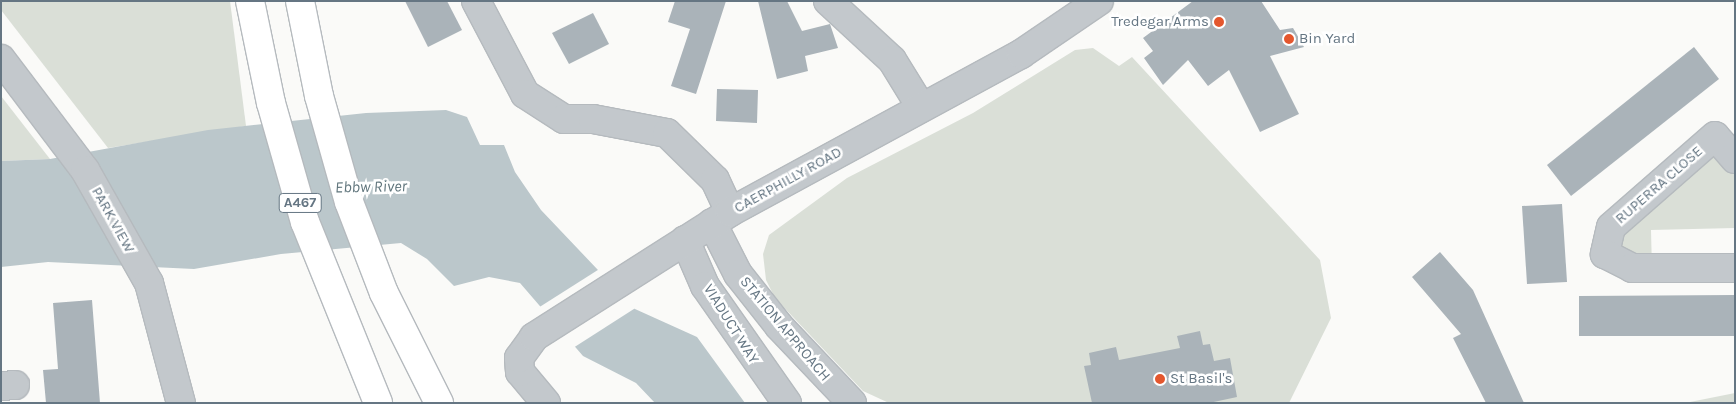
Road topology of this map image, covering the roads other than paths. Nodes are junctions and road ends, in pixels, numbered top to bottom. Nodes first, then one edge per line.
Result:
1 (250, 1) edge
2 (300, 1) edge
3 (476, 1) edge
4 (828, 1) edge
5 (1066, 1) edge
6 (1099, 1) edge
7 (1049, 35) junction
8 (1, 59) edge
9 (921, 107) junction
10 (1735, 159) edge
11 (721, 217) junction
12 (675, 246) junction
13 (1735, 268) edge
14 (181, 403) edge
15 (378, 403) edge
16 (439, 403) edge
17 (546, 403) edge
18 (787, 403) edge
19 (852, 403) edge

1 - 15 main road, A467
2 - 16 main road, A467
3 - 11 street, STATION APPROACH
4 - 9 street
5 - 7 street
6 - 7 street, CAERPHILLY ROAD
7 - 9 street, CAERPHILLY ROAD
8 - 14 street, PARK VIEW
9 - 11 street, CAERPHILLY ROAD
10 - 13 street, RUPERRA CLOSE
11 - 12 street, CAERPHILLY ROAD
11 - 19 street, STATION APPROACH
12 - 17 street, CAERPHILLY ROAD
12 - 18 street, VIADUCT WAY

